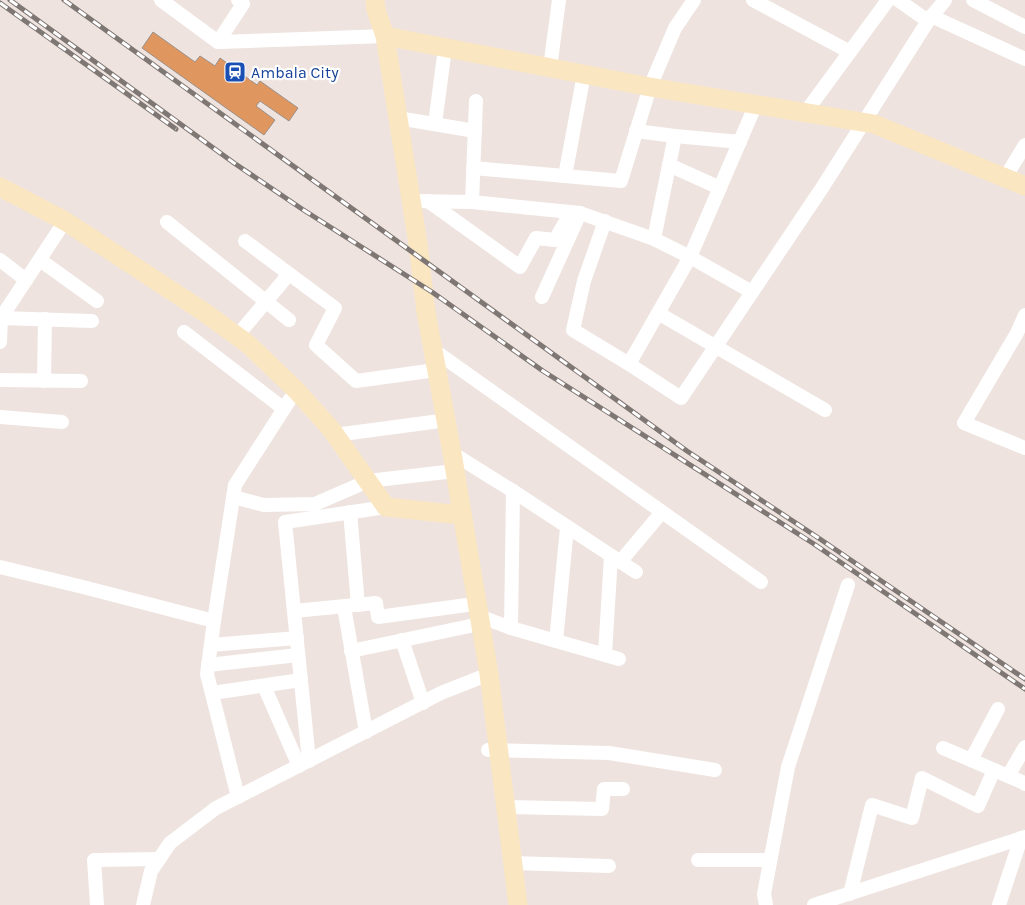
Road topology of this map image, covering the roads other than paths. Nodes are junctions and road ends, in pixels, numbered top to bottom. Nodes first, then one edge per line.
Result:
1 (161, 0) edge
2 (238, 0) edge
3 (375, 0) edge
4 (385, 0) edge
5 (558, 0) edge
6 (694, 0) edge
7 (753, 0) edge
8 (888, 0) edge
9 (898, 0) edge
10 (945, 0) edge
11 (973, 0) edge
12 (930, 18) junction
13 (1025, 27) edge
14 (385, 36) junction
15 (218, 42) junction
16 (445, 48) junction
17 (850, 52) junction
18 (1025, 59) edge
19 (550, 68) junction
20 (584, 74) junction
21 (650, 87) junction
22 (476, 101) dead end
23 (756, 104) junction
24 (805, 113) junction
25 (398, 118) junction
26 (863, 123) junction
27 (435, 124) junction
28 (475, 131) junction
29 (636, 131) junction
30 (675, 136) junction
31 (740, 142) junction
32 (1025, 145) edge
33 (669, 165) junction
34 (473, 168) junction
35 (565, 176) junction
36 (1005, 178) junction
37 (1025, 186) edge
38 (0, 187) edge
39 (720, 188) junction
40 (419, 201) junction
41 (472, 202) junction
42 (575, 213) junction
43 (65, 221) junction
44 (605, 221) junction
45 (167, 222) dead end
46 (654, 239) junction
47 (245, 241) dead end
48 (690, 257) junction
49 (0, 260) edge
50 (40, 260) junction
51 (289, 274) junction
52 (26, 280) junction
53 (752, 292) junction
54 (542, 297) dead end
55 (98, 301) dead end
56 (266, 302) junction
57 (658, 313) junction
58 (1025, 315) edge
59 (2, 318) junction
60 (45, 319) junction
61 (289, 320) dead end
62 (92, 321) dead end
63 (184, 332) dead end
64 (1021, 335) edge
65 (237, 336) junction
66 (0, 342) edge
67 (715, 347) junction
68 (432, 349) junction
69 (629, 364) junction
70 (436, 373) junction
71 (0, 380) edge
72 (44, 381) junction
73 (81, 381) dead end
74 (296, 390) junction
75 (284, 409) junction
76 (824, 410) dead end
77 (0, 417) edge
78 (440, 421) junction
79 (62, 422) dead end
80 (335, 435) junction
81 (1025, 448) edge
82 (452, 453) junction
83 (446, 472) junction
84 (368, 481) junction
85 (512, 491) junction
86 (233, 497) junction
87 (386, 507) junction
88 (350, 512) junction
89 (662, 512) junction
90 (457, 514) junction
91 (567, 528) junction
92 (616, 559) junction
93 (0, 567) edge
94 (636, 572) dead end
95 (761, 582) dead end
96 (848, 585) dead end
97 (358, 605) junction
98 (344, 607) junction
99 (294, 611) junction
100 (472, 616) junction
101 (214, 621) junction
102 (511, 628) junction
103 (297, 638) junction
104 (402, 640) junction
105 (556, 641) junction
106 (211, 644) junction
107 (351, 651) junction
108 (298, 654) junction
109 (605, 654) junction
110 (620, 660) dead end
111 (208, 664) junction
112 (484, 676) junction
113 (301, 680) junction
114 (264, 686) junction
115 (212, 693) junction
116 (422, 703) junction
117 (998, 709) dead end
118 (366, 732) junction
119 (1025, 747) edge
120 (943, 748) dead end
121 (494, 750) junction
122 (971, 760) junction
123 (304, 763) junction
124 (714, 770) dead end
125 (994, 770) junction
126 (1008, 776) junction
127 (1025, 784) edge
128 (623, 789) dead end
129 (238, 797) junction
130 (506, 807) junction
131 (1023, 837) edge
132 (159, 859) junction
133 (698, 860) dead end
134 (770, 860) junction
135 (513, 863) junction
136 (609, 866) dead end
137 (850, 894) junction
138 (97, 905) edge
139 (143, 905) edge
140 (508, 905) edge
141 (518, 905) edge
142 (766, 905) edge
143 (814, 905) edge
144 (998, 905) edge

1 - 15 street
2 - 15 street
3 - 14 main road
4 - 14 main road
5 - 19 street
6 - 21 street
7 - 17 street
8 - 17 street
9 - 12 street
10 - 12 street
11 - 13 street
12 - 18 street
12 - 26 street
14 - 15 street
14 - 16 main road
14 - 25 main road
16 - 19 main road
16 - 27 street
17 - 24 street
19 - 20 main road
20 - 21 main road
20 - 35 street
21 - 23 main road
21 - 29 street
22 - 28 street
23 - 24 main road
23 - 31 street
24 - 26 main road
25 - 27 street
25 - 40 main road
26 - 36 main road
26 - 53 street
27 - 28 street
28 - 34 street
29 - 30 street
29 - 35 street
30 - 31 street
30 - 33 street
31 - 39 street
32 - 36 street
33 - 39 street
33 - 46 street
34 - 35 street
34 - 41 street
36 - 37 main road
38 - 43 main road
39 - 48 street
40 - 41 street
40 - 42 street
40 - 68 main road
41 - 42 street
42 - 44 street
42 - 54 street
43 - 50 street
43 - 65 main road
44 - 46 street
44 - 69 street
45 - 56 street
46 - 48 street
47 - 51 street
48 - 53 street
48 - 57 street
49 - 52 street
50 - 52 street
50 - 55 street
51 - 56 street
51 - 70 street
52 - 59 street
53 - 67 street
56 - 61 street
56 - 65 street
57 - 67 street
57 - 69 street
58 - 64 street
59 - 60 street
59 - 66 street
60 - 62 street
60 - 72 street
63 - 75 street
64 - 81 street
65 - 74 main road
67 - 69 street
67 - 76 street
68 - 70 main road
68 - 89 street
70 - 78 main road
70 - 82 main road
71 - 72 street
72 - 73 street
74 - 75 street
74 - 80 main road
75 - 86 street
77 - 79 street
78 - 80 street
78 - 83 main road
80 - 84 main road
82 - 85 street
82 - 90 main road
83 - 84 street
83 - 90 main road
84 - 86 street
84 - 87 main road
85 - 91 street
85 - 102 street
86 - 101 street
87 - 88 street
87 - 90 main road
88 - 97 street
88 - 99 street
89 - 92 street
89 - 95 street
90 - 100 main road
91 - 92 street
91 - 105 street
92 - 94 street
92 - 109 street
93 - 101 street
96 - 134 street
97 - 98 street
97 - 100 street
98 - 99 street
98 - 107 street
99 - 103 street
100 - 102 street
100 - 104 street
100 - 112 main road
101 - 106 street
102 - 105 street
103 - 106 street
103 - 108 street
104 - 107 street
104 - 116 street
105 - 109 street
106 - 111 street
107 - 118 street
108 - 111 street
108 - 113 street
109 - 110 street
111 - 115 street
112 - 116 street
112 - 121 main road
113 - 114 street
113 - 123 street
114 - 115 street
114 - 123 street
115 - 129 street
116 - 118 street
117 - 122 street
118 - 123 street
119 - 126 street
120 - 122 street
121 - 124 street
121 - 130 main road
121 - 140 main road
122 - 125 street
123 - 129 street
125 - 126 street
125 - 137 street
126 - 127 street
128 - 130 street
129 - 132 street
130 - 135 main road
131 - 137 street
131 - 144 street
132 - 138 street
132 - 139 street
133 - 134 street
134 - 142 street
135 - 136 street
135 - 141 main road
137 - 143 street

